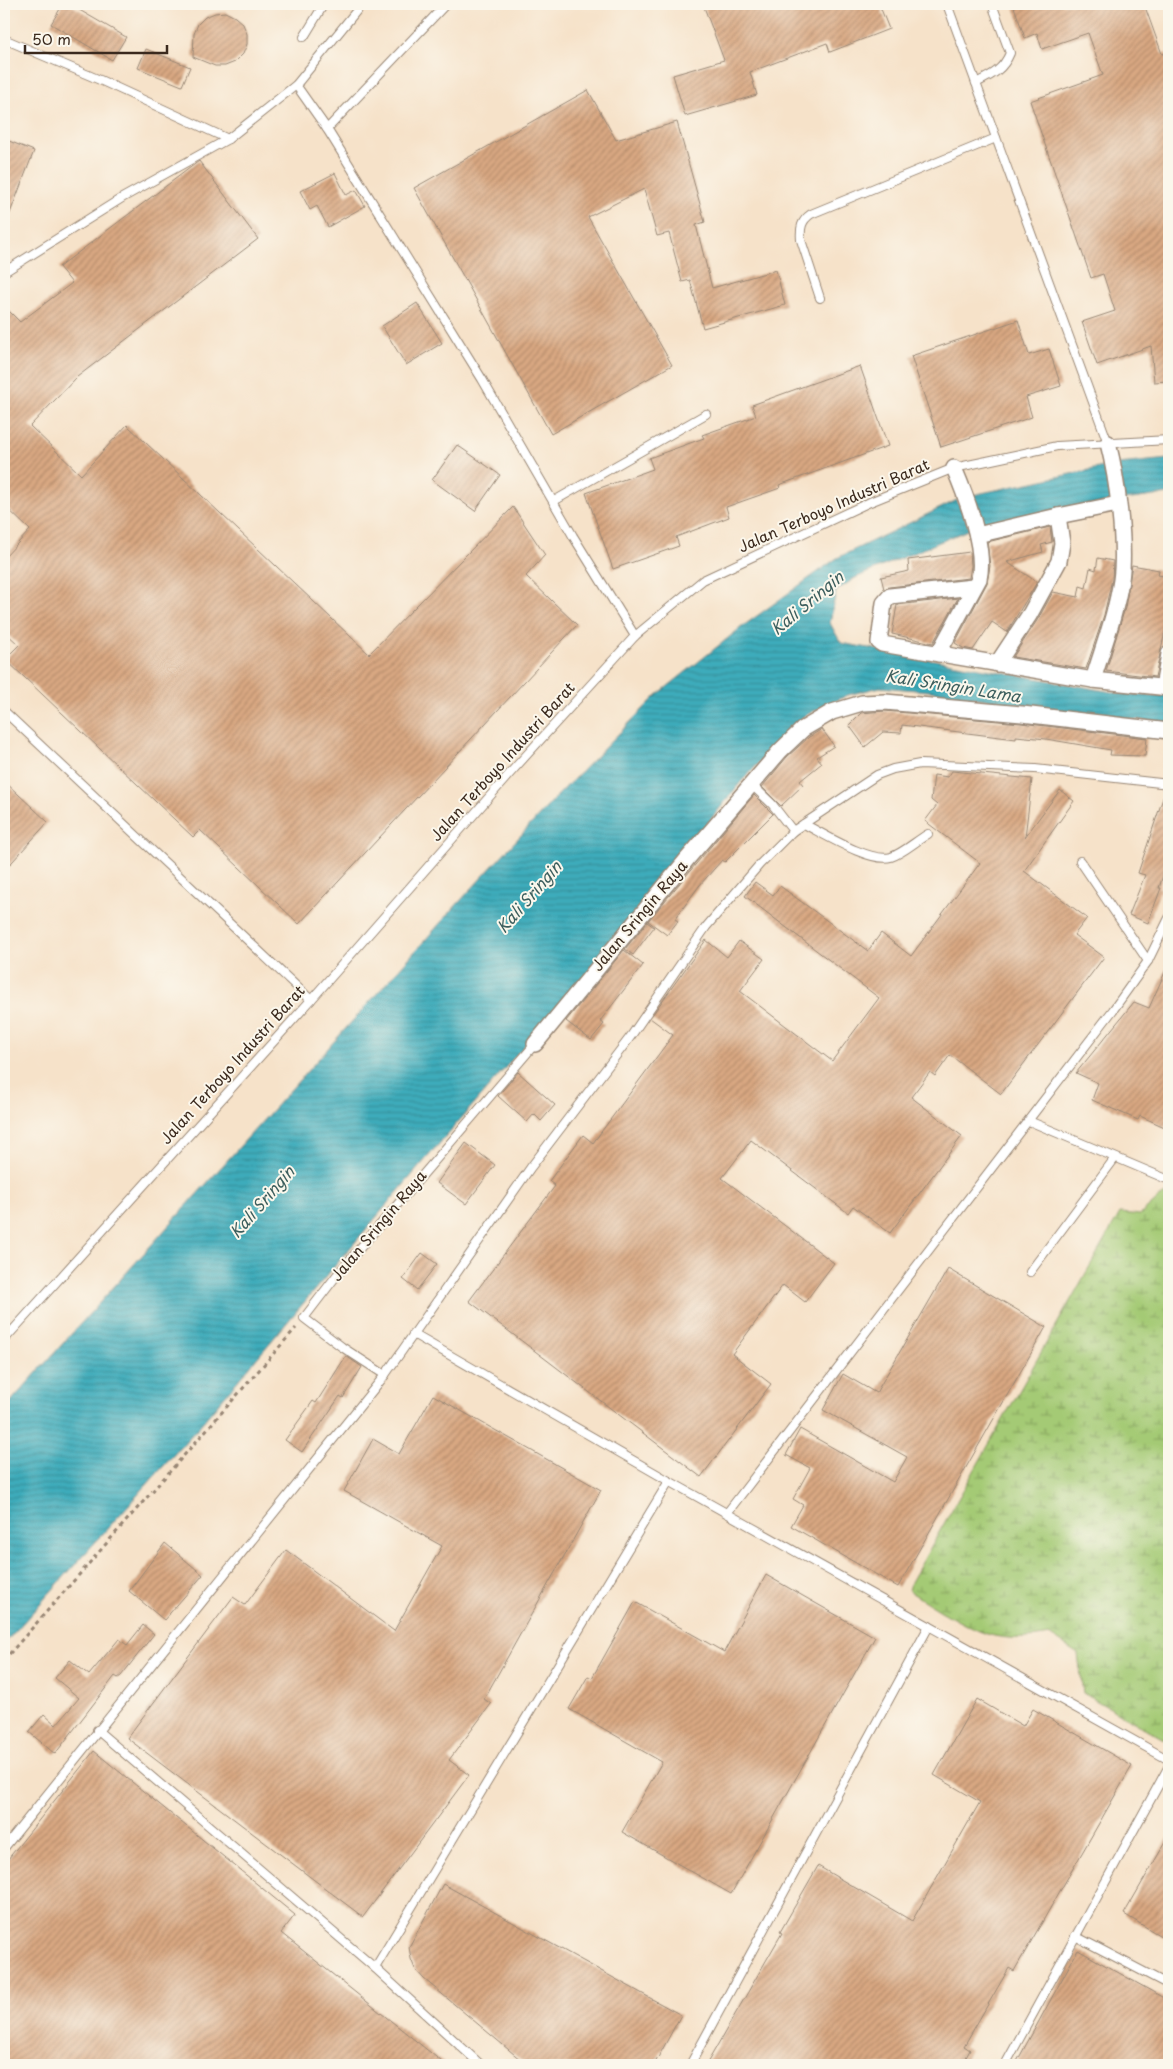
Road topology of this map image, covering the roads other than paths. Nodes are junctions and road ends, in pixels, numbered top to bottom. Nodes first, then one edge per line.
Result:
1 (324, 4) edge
2 (362, 4) edge
3 (446, 4) edge
4 (947, 4) edge
5 (992, 4) edge
6 (304, 37) dead end
7 (4, 39) edge
8 (976, 83) junction
9 (296, 85) junction
10 (327, 129) junction
11 (996, 138) junction
12 (228, 139) junction
13 (4, 272) edge
14 (820, 298) dead end
15 (706, 414) dead end
16 (1169, 440) edge
17 (1110, 450) junction
18 (957, 474) junction
19 (554, 501) junction
20 (1118, 502) junction
21 (1058, 516) junction
22 (976, 533) junction
23 (973, 587) junction
24 (635, 636) junction
25 (938, 654) junction
26 (1169, 654) edge
27 (997, 664) junction
28 (1093, 680) junction
29 (1166, 688) edge
30 (4, 711) edge
31 (1169, 731) edge
32 (1169, 784) edge
33 (752, 785) junction
34 (804, 824) junction
35 (793, 831) junction
36 (928, 834) dead end
37 (1080, 861) dead end
38 (1169, 918) edge
39 (1148, 961) junction
40 (311, 1000) junction
41 (535, 1044) joint
42 (1029, 1121) junction
43 (1115, 1158) junction
44 (1169, 1180) edge
45 (1030, 1272) dead end
46 (413, 1334) junction
47 (4, 1340) edge
48 (385, 1375) junction
49 (670, 1481) junction
50 (727, 1514) junction
51 (928, 1626) junction
52 (98, 1730) junction
53 (1169, 1760) edge
54 (1169, 1766) edge
55 (4, 1848) edge
56 (1076, 1936) junction
57 (376, 1968) junction
58 (1169, 1985) edge
59 (481, 2065) edge
60 (690, 2065) edge
61 (1005, 2065) edge

1 - 6 lane
2 - 9 lane
3 - 10 lane
4 - 8 lane
5 - 8 lane
7 - 12 lane
8 - 11 lane
9 - 10 lane
9 - 12 lane
10 - 19 lane
11 - 14 lane
11 - 17 lane
12 - 13 lane
15 - 19 lane
16 - 17 lane, Jalan Terboyo Industri Barat
17 - 18 lane, Jalan Terboyo Industri Barat
17 - 20 street
18 - 22 street
18 - 24 lane, Jalan Terboyo Industri Barat
19 - 24 lane
20 - 21 street
20 - 28 street
21 - 22 street
21 - 27 street
22 - 23 street
23 - 25 street
23 - 25 street
24 - 40 lane, Jalan Terboyo Industri Barat
25 - 27 street
26 - 29 street
27 - 28 street
28 - 29 street
30 - 40 lane
31 - 33 street, Jalan Sringin Raya
32 - 34 lane
33 - 35 lane
33 - 41 street, Jalan Sringin Raya
34 - 35 lane
34 - 36 lane
35 - 46 lane
37 - 39 lane
38 - 39 lane
39 - 42 lane
40 - 47 lane, Jalan Terboyo Industri Barat
41 - 48 lane, Jalan Sringin Raya
42 - 43 lane
42 - 50 lane
43 - 44 lane
43 - 45 lane
46 - 48 lane
46 - 49 lane
48 - 52 lane
49 - 50 lane
49 - 57 lane
50 - 51 lane
51 - 53 lane
51 - 60 lane
52 - 55 lane
52 - 57 lane
54 - 56 lane
56 - 58 lane
56 - 61 lane
57 - 59 lane

